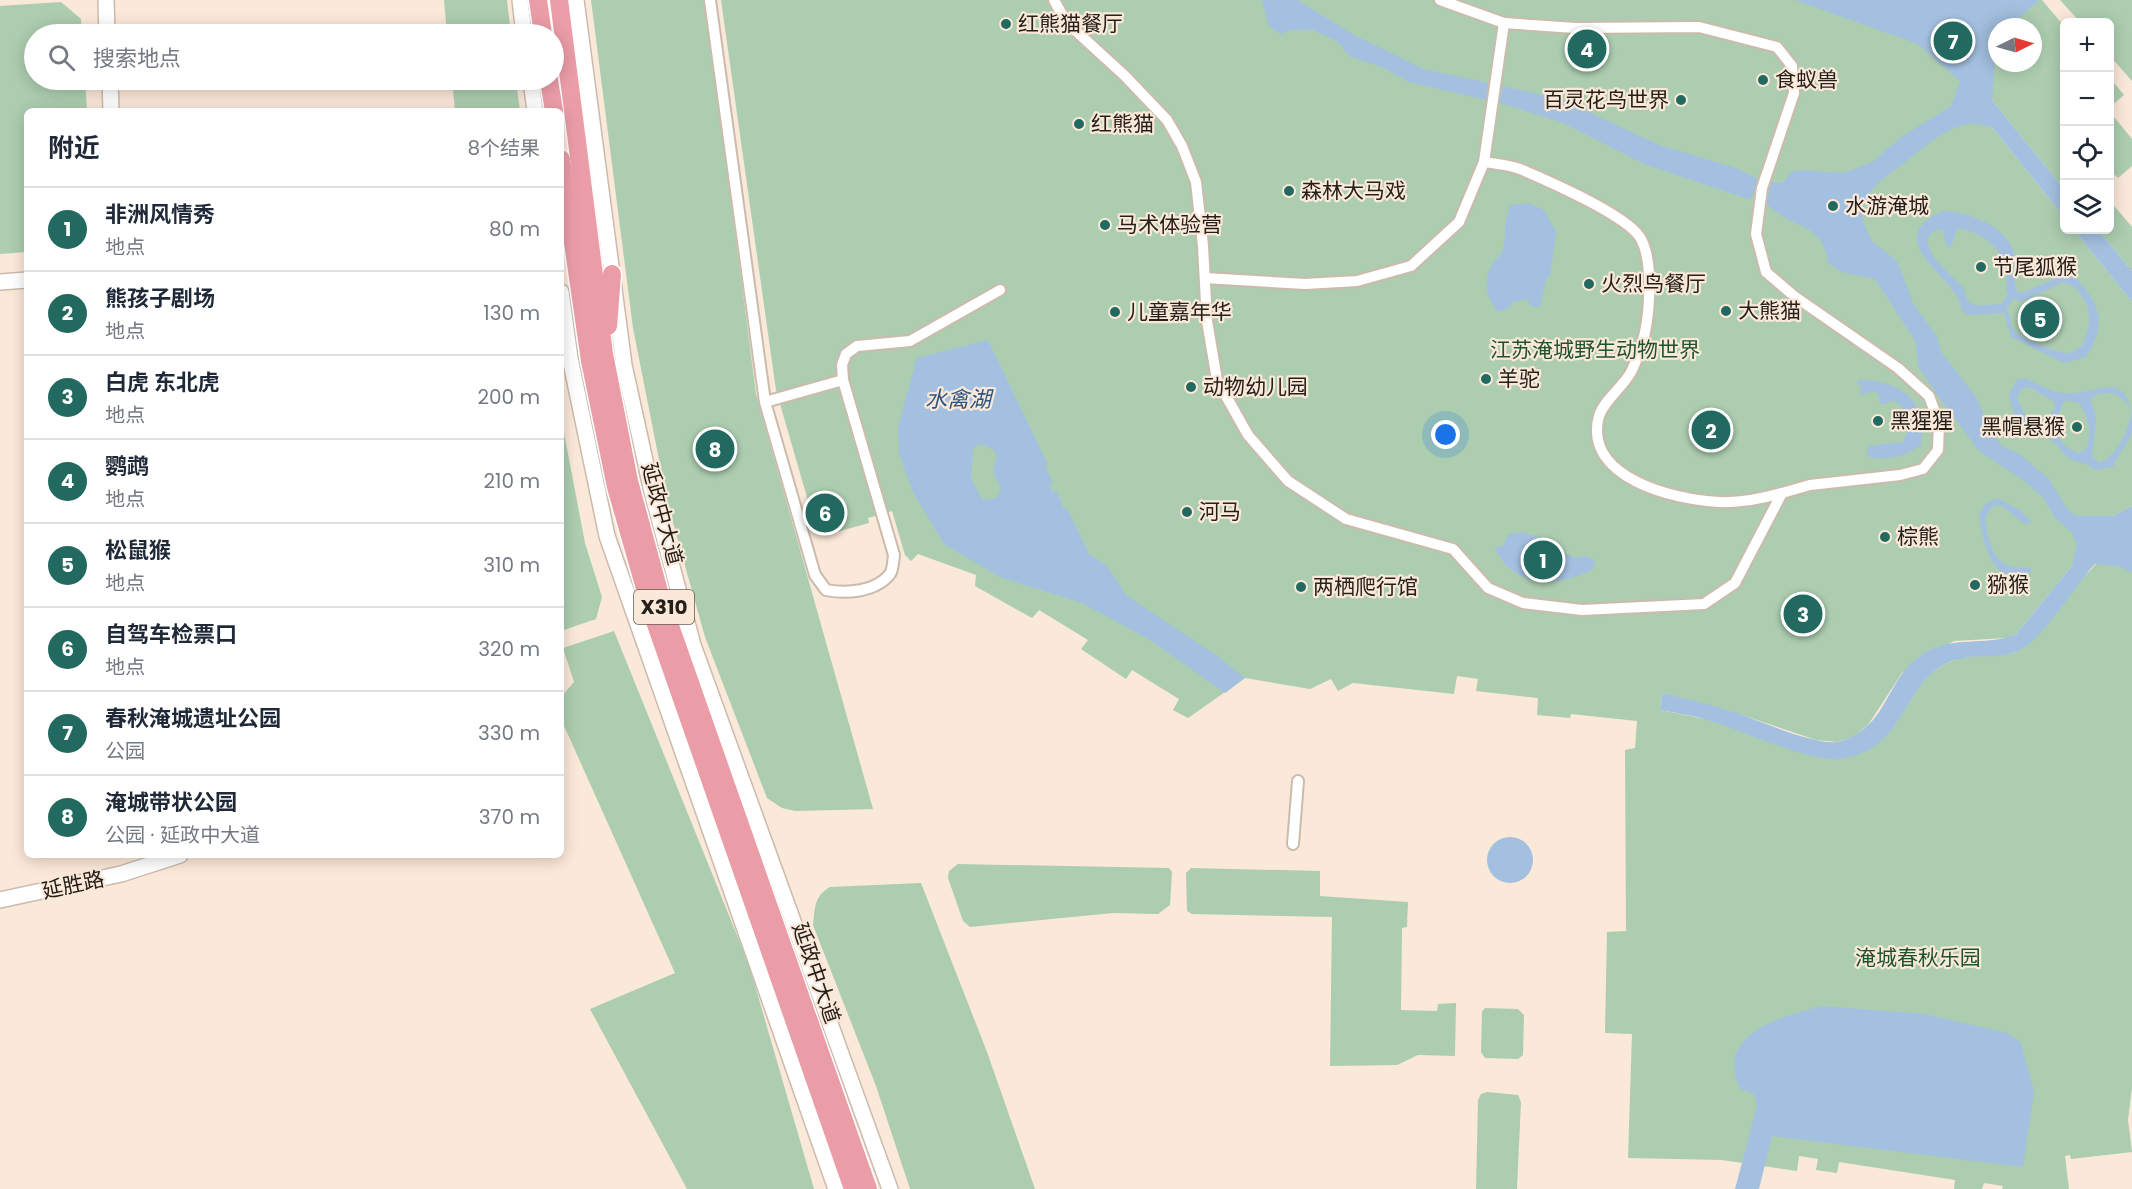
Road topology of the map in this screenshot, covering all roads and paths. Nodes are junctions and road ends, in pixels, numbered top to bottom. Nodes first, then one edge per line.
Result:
1 (106, 0) edge
2 (520, 0) edge
3 (538, 0) edge
4 (559, 0) edge
5 (576, 0) edge
6 (710, 0) edge
7 (1054, 0) edge
8 (1440, 0) edge
9 (1504, 23) junction
10 (107, 24) edge
11 (524, 24) edge
12 (542, 24) edge
13 (562, 24) edge
14 (564, 38) edge
15 (110, 90) edge
16 (532, 90) edge
17 (551, 90) edge
18 (111, 108) edge
19 (535, 108) edge
20 (554, 108) edge
21 (1484, 162) junction
22 (564, 180) edge
23 (612, 274) junction
24 (1205, 278) junction
25 (24, 280) edge
26 (0, 282) edge
27 (1000, 290) dead end
28 (564, 314) edge
29 (606, 361) junction
30 (843, 380) junction
31 (765, 402) junction
32 (1782, 493) junction
33 (1298, 781) dead end
34 (1293, 844) dead end
35 (149, 860) edge
36 (0, 900) edge
37 (836, 1189) edge
38 (853, 1189) edge
39 (868, 1189) edge
40 (890, 1189) edge

1 - 10 street
2 - 11 street
3 - 12 main road
4 - 13 main road, 延政中大道 / X310
5 - 23 street
6 - 31 street
7 - 24 street
8 - 9 street
9 - 21 street
9 - 32 street
14 - 29 main road, 延政中大道 / X310
15 - 18 street
16 - 19 street
17 - 20 main road
21 - 24 street
21 - 32 street
22 - 38 main road, 延政中大道 / X310
23 - 29 main road
23 - 40 street
24 - 32 street
25 - 26 street
27 - 30 street
28 - 37 street
29 - 39 main road, 延政中大道 / X310
30 - 31 street
30 - 31 street
33 - 34 street
35 - 36 street, 延胜路

